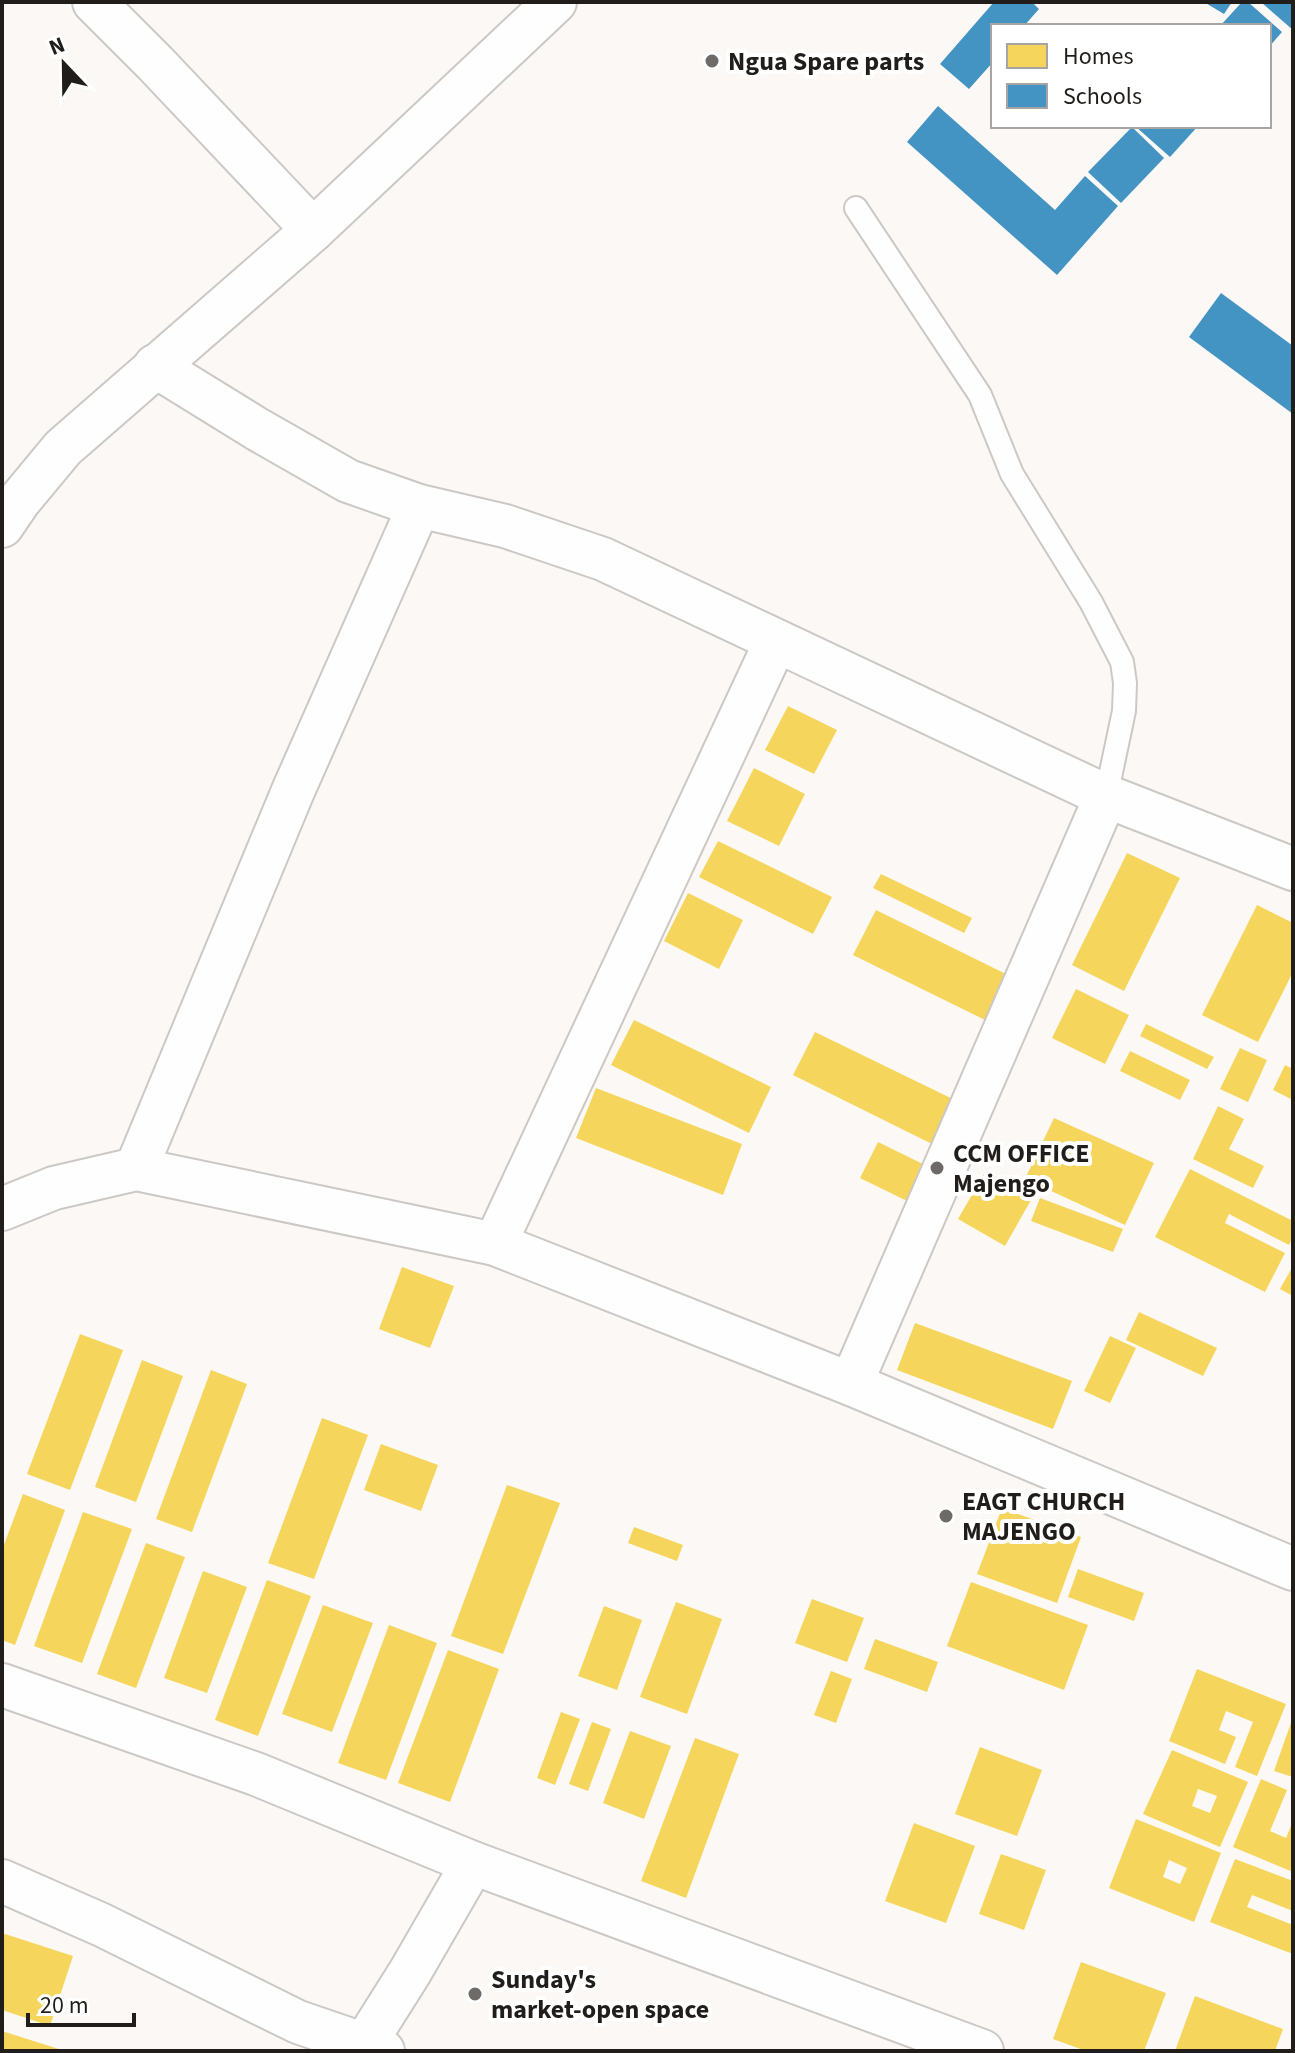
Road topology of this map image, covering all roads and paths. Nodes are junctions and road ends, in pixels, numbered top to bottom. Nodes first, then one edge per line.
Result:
1 (94, 2) edge
2 (555, 2) edge
3 (856, 208) dead end
4 (313, 230) junction
5 (155, 366) junction
6 (419, 506) junction
7 (2, 526) edge
8 (776, 641) junction
9 (1106, 796) junction
10 (1293, 869) edge
11 (136, 1169) junction
12 (2, 1209) edge
13 (495, 1244) junction
14 (851, 1384) junction
15 (1293, 1569) edge
16 (2, 1685) edge
17 (473, 1863) junction
18 (2, 1881) edge
19 (294, 2036) edge
20 (374, 2048) edge
21 (982, 2051) edge

1 - 4 street
2 - 4 street
3 - 9 lane
4 - 5 street
5 - 6 street
5 - 7 street
6 - 8 street
6 - 11 street
8 - 9 street
8 - 13 street
9 - 10 street
9 - 14 street
11 - 12 street
11 - 13 street
13 - 14 street
14 - 15 street
16 - 17 street
17 - 20 street
17 - 21 street
18 - 19 street
19 - 20 street

